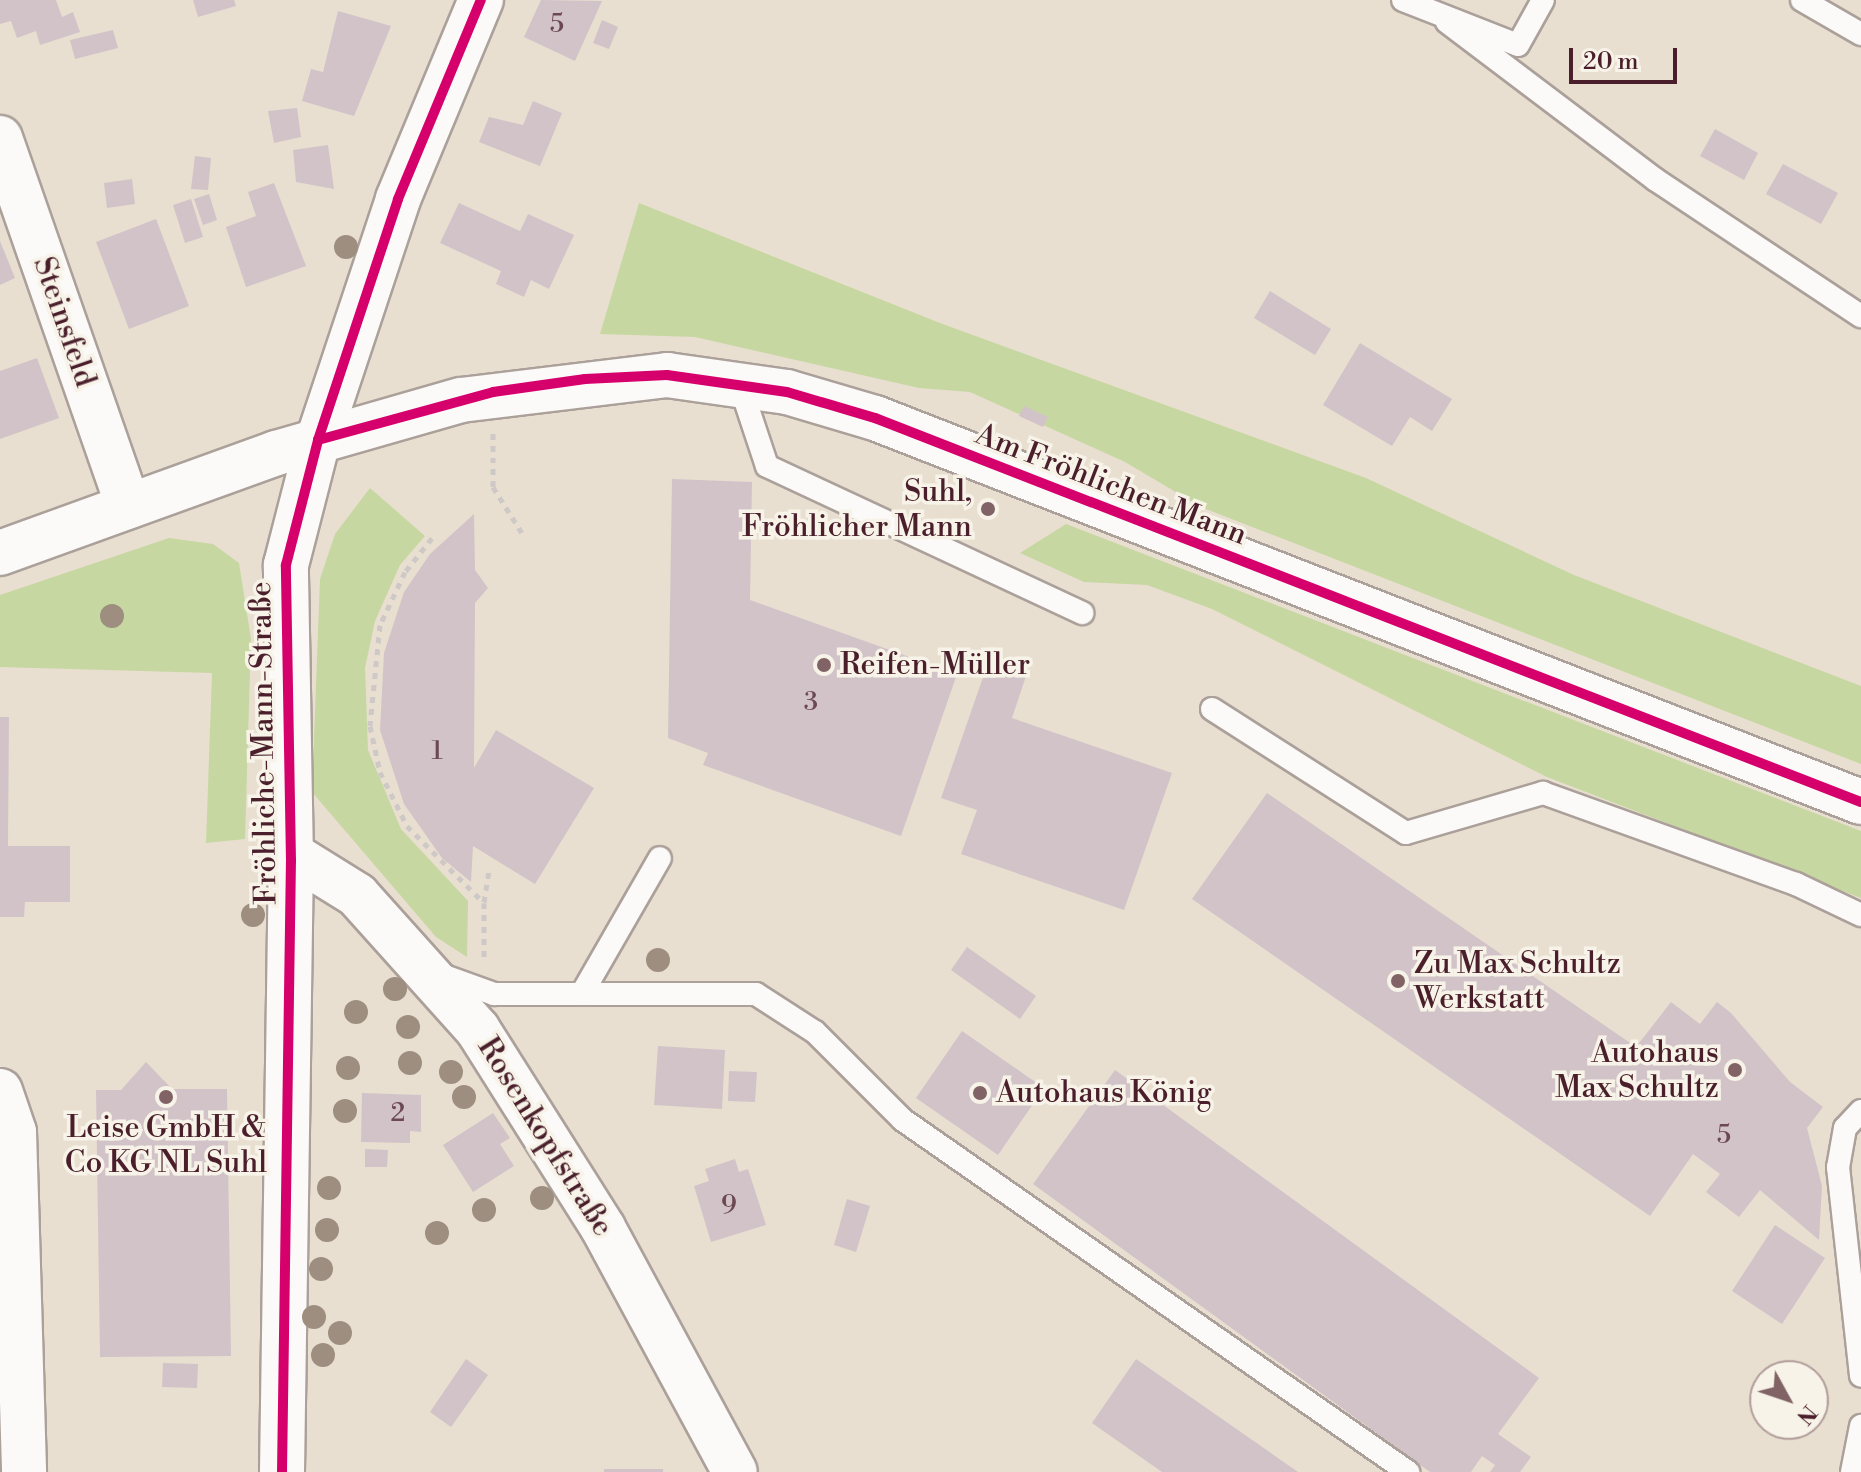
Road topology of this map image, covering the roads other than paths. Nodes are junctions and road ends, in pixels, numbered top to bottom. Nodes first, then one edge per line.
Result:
1 (481, 0) edge
2 (1403, 0) edge
3 (1543, 0) edge
4 (1802, 0) edge
5 (1447, 22) junction
6 (1861, 34) edge
7 (0, 138) edge
8 (1861, 316) edge
9 (740, 385) junction
10 (318, 440) junction
11 (128, 506) junction
12 (0, 553) edge
13 (1082, 613) dead end
14 (1212, 709) dead end
15 (1861, 802) edge
16 (291, 854) junction
17 (660, 858) dead end
18 (1861, 915) edge
19 (422, 968) junction
20 (584, 990) junction
21 (0, 1091) edge
22 (1861, 1111) edge
23 (1861, 1376) edge
24 (1861, 1426) edge
25 (24, 1472) edge
26 (282, 1472) edge
27 (735, 1472) edge
28 (1408, 1472) edge
29 (1852, 1472) edge

1 - 10 street, Fröhliche-Mann-Straße
2 - 5 lane
3 - 5 lane
4 - 6 lane
5 - 8 lane
7 - 11 street, Steinsfeld
9 - 10 street, Am Fröhlichen Mann
9 - 13 lane
9 - 15 street, Am Fröhlichen Mann
10 - 11 street, Am Fröhlichen Mann
10 - 16 street, Fröhliche-Mann-Straße
11 - 12 street, Am Fröhlichen Mann
14 - 18 lane
16 - 19 street, Rosenkopfstraße
16 - 26 street, Fröhliche-Mann-Straße
17 - 20 lane
19 - 20 lane
19 - 27 street, Rosenkopfstraße
20 - 28 lane
21 - 25 street
22 - 23 lane
24 - 29 lane

